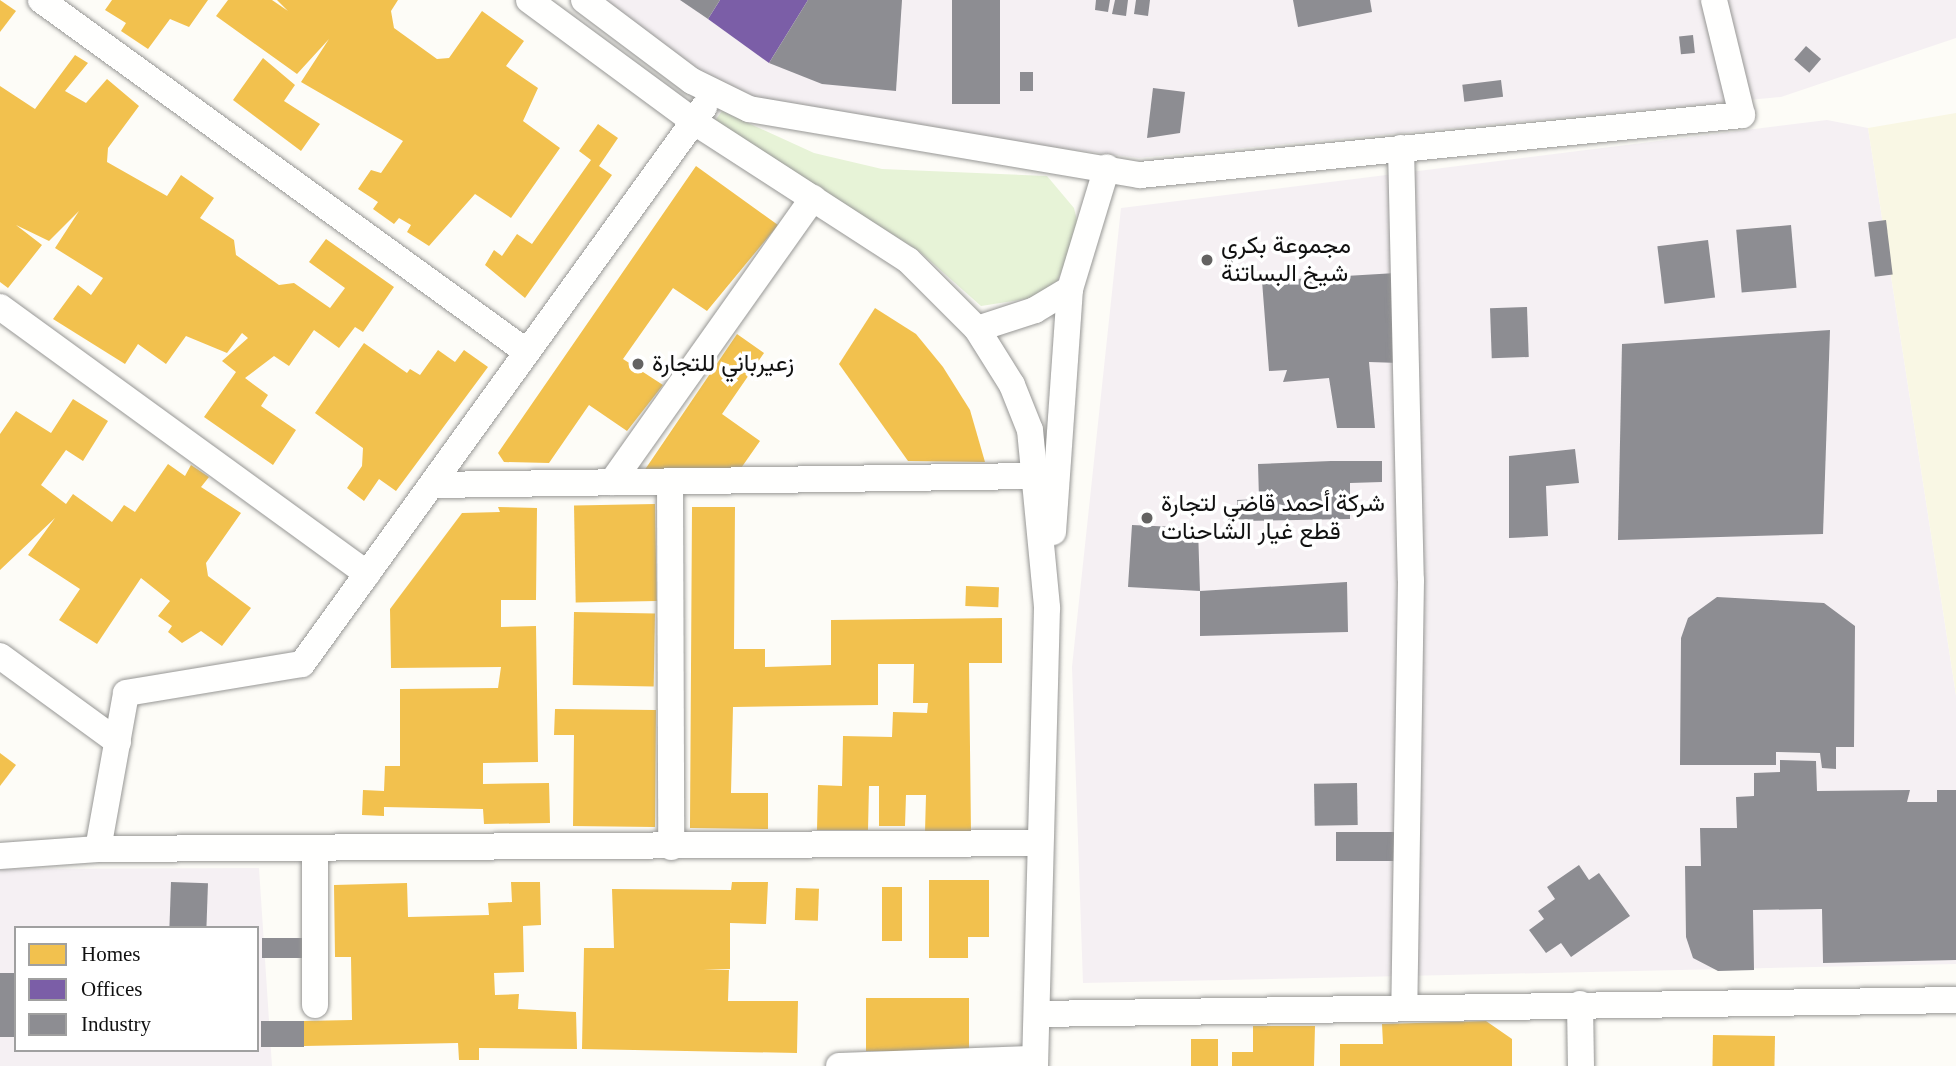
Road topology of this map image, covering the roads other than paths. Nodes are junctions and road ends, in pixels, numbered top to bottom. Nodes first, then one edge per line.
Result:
1 (41, 0) edge
2 (529, 0) edge
3 (584, 0) edge
4 (1714, 0) edge
5 (713, 95) junction
6 (693, 121) junction
7 (1401, 148) junction
8 (1107, 167) junction
9 (813, 198) junction
10 (1070, 289) junction
11 (0, 307) edge
12 (977, 329) junction
13 (527, 352) junction
14 (1035, 476) junction
15 (612, 482) junction
16 (670, 482) junction
17 (432, 485) junction
18 (367, 574) junction
19 (1047, 607) junction
20 (0, 656) edge
21 (118, 742) junction
22 (1040, 843) junction
23 (671, 847) junction
24 (98, 849) junction
25 (316, 851) junction
26 (0, 856) edge
27 (1956, 1000) edge
28 (1404, 1004) junction
29 (1580, 1004) junction
30 (315, 1005) dead end
31 (1037, 1014) junction
32 (1031, 1064) edge
33 (839, 1066) edge
34 (1581, 1066) edge

1 - 13 street
2 - 6 street
3 - 5 street
4 - 7 street
5 - 6 street
5 - 8 street
6 - 9 street
6 - 13 street
7 - 8 street
7 - 28 street
8 - 10 street
9 - 12 street
9 - 15 street
10 - 12 street
10 - 19 street
11 - 18 street
12 - 14 street
13 - 17 street
14 - 16 street
14 - 19 street
15 - 16 street
15 - 17 street
16 - 23 street
17 - 18 street
18 - 21 street
19 - 22 street
20 - 21 street
21 - 24 street
22 - 23 street
22 - 31 street
23 - 25 street
24 - 25 street
24 - 26 street
25 - 30 street
27 - 29 street
28 - 29 street
28 - 31 street
29 - 34 street
31 - 32 street
32 - 33 street

